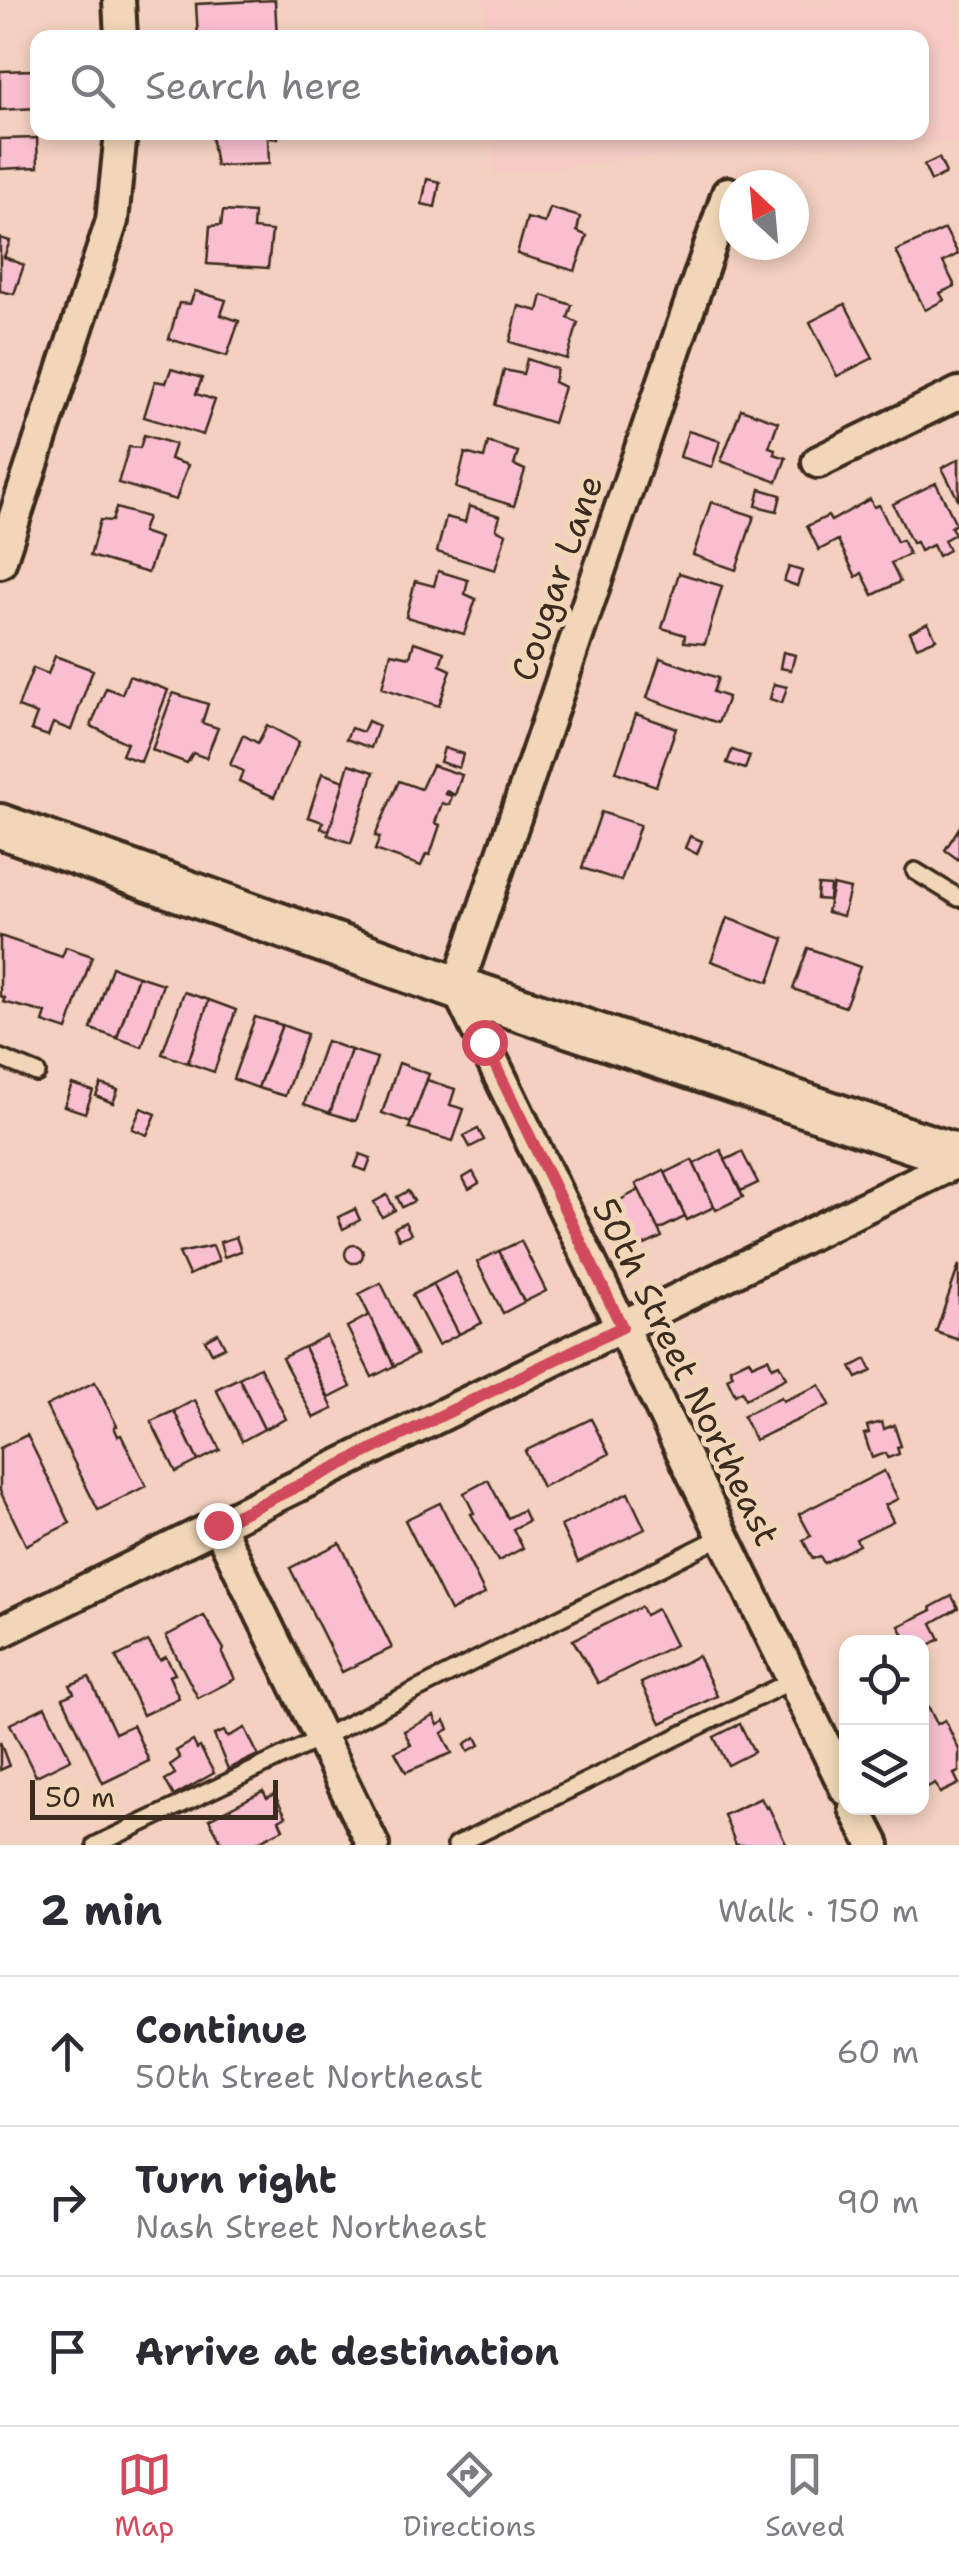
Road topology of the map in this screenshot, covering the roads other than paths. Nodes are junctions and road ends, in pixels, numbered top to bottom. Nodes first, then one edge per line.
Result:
1 (120, 0) edge
2 (121, 30) edge
3 (120, 140) edge
4 (719, 219) edge
5 (959, 394) edge
6 (818, 462) dead end
7 (0, 562) edge
8 (0, 826) edge
9 (915, 871) dead end
10 (959, 898) edge
11 (457, 988) junction
12 (0, 1058) edge
13 (37, 1073) dead end
14 (959, 1159) edge
15 (622, 1327) junction
16 (218, 1525) junction
17 (724, 1536) junction
18 (0, 1632) edge
19 (794, 1680) junction
20 (322, 1738) junction
21 (839, 1774) edge
22 (859, 1815) edge
23 (96, 1845) edge
24 (374, 1845) edge
25 (456, 1845) edge
26 (874, 1845) edge

1 - 2 street
3 - 7 street
4 - 11 street, Cougar Lane
5 - 6 street
8 - 11 main road
9 - 10 lane
11 - 14 main road
11 - 15 street, 50th Street Northeast
12 - 13 lane
14 - 15 street
15 - 16 street
15 - 17 street, 50th Street Northeast
16 - 18 street
16 - 20 street
17 - 19 street, 50th Street Northeast
17 - 20 lane
19 - 21 street, 50th Street Northeast
19 - 25 lane
20 - 23 lane
20 - 24 street
22 - 26 street

